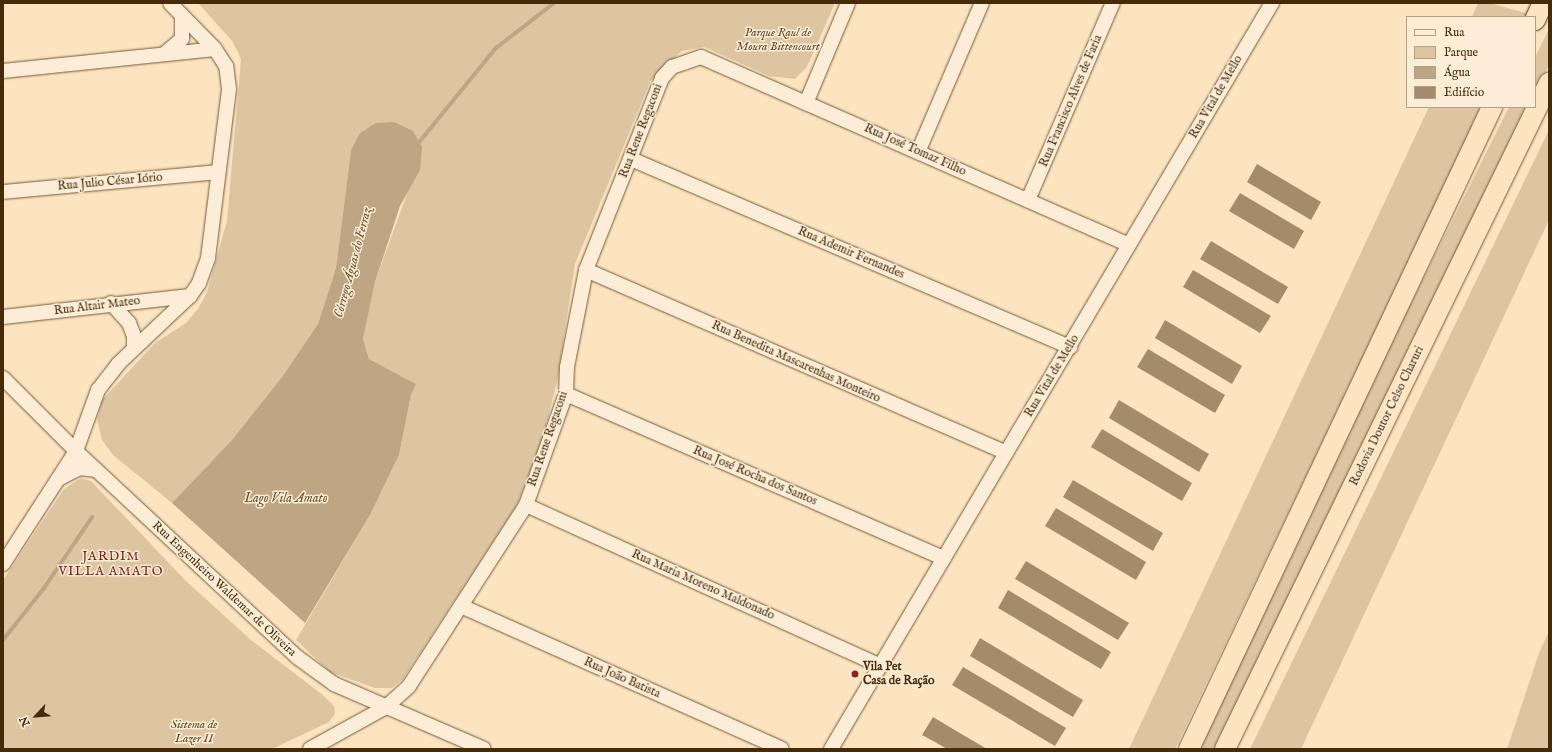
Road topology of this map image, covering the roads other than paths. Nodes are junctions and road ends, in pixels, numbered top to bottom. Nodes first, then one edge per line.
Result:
1 (170, 3) edge
2 (848, 3) edge
3 (982, 3) edge
4 (1113, 3) edge
5 (1272, 3) edge
6 (1535, 3) edge
7 (1544, 3) edge
8 (1549, 8) edge
9 (182, 15) junction
10 (1536, 18) edge
11 (215, 49) junction
12 (164, 54) junction
13 (701, 57) joint
14 (3, 71) edge
15 (1549, 83) edge
16 (806, 102) junction
17 (1492, 108) edge
18 (918, 152) junction
19 (631, 159) junction
20 (217, 172) junction
21 (3, 192) edge
22 (1028, 200) junction
23 (1129, 245) junction
24 (586, 270) junction
25 (190, 296) junction
26 (111, 304) junction
27 (3, 317) edge
28 (1070, 347) junction
29 (134, 348) junction
30 (3, 378) edge
31 (566, 394) junction
32 (76, 451) junction
33 (1006, 453) junction
34 (96, 470) junction
35 (58, 479) junction
36 (526, 505) junction
37 (5, 556) edge
38 (944, 558) junction
39 (461, 606) junction
40 (879, 665) junction
41 (386, 706) junction
42 (310, 749) edge
43 (484, 749) edge
44 (782, 749) edge
45 (831, 749) edge
46 (1189, 749) edge
47 (1225, 749) edge

1 - 9 street
2 - 16 street
3 - 18 street
4 - 22 street, Rua Francisco Alves de Faria
5 - 23 street, Rua Vital de Mello
6 - 8 street
7 - 10 highway, bridge
9 - 11 street
9 - 12 street
11 - 12 street
11 - 20 street
12 - 14 street
13 - 16 street, Rua José Tomaz Filho
13 - 19 street, Rua Rene Regaconi
15 - 47 highway, Rodovia Doutor Celso Charuri
16 - 18 street, Rua José Tomaz Filho
17 - 46 highway
18 - 22 street, Rua José Tomaz Filho
19 - 24 street, Rua Rene Regaconi
19 - 28 street, Rua Ademir Fernandes
20 - 21 street, Rua Julio César Iório
20 - 25 street
22 - 23 street, Rua José Tomaz Filho
23 - 28 street, Rua Vital de Mello
24 - 31 street, Rua Rene Regaconi
24 - 33 street, Rua Benedita Mascarenhas Monteiro
25 - 26 street, Rua Altair Mateo
25 - 29 street
26 - 27 street, Rua Altair Mateo
26 - 29 street
28 - 33 street, Rua Vital de Mello
29 - 32 street
30 - 32 street, Rua Engenheiro Waldemar de Oliveira
31 - 36 street, Rua Rene Regaconi
31 - 38 street, Rua José Rocha dos Santos
32 - 34 street, Rua Engenheiro Waldemar de Oliveira
32 - 35 street
33 - 38 street, Rua Vital de Mello
34 - 35 street
34 - 41 street, Rua Engenheiro Waldemar de Oliveira
35 - 37 street
36 - 39 street, Rua Rene Regaconi
36 - 40 street, Rua Maria Moreno Maldonado
38 - 40 street, Rua Vital de Mello
39 - 41 street, Rua Rene Regaconi
39 - 44 street, Rua João Batista
40 - 45 street, Rua Vital de Mello
41 - 42 street, Rua Rene Regaconi
41 - 43 street, Rua Engenheiro Waldemar de Oliveira

